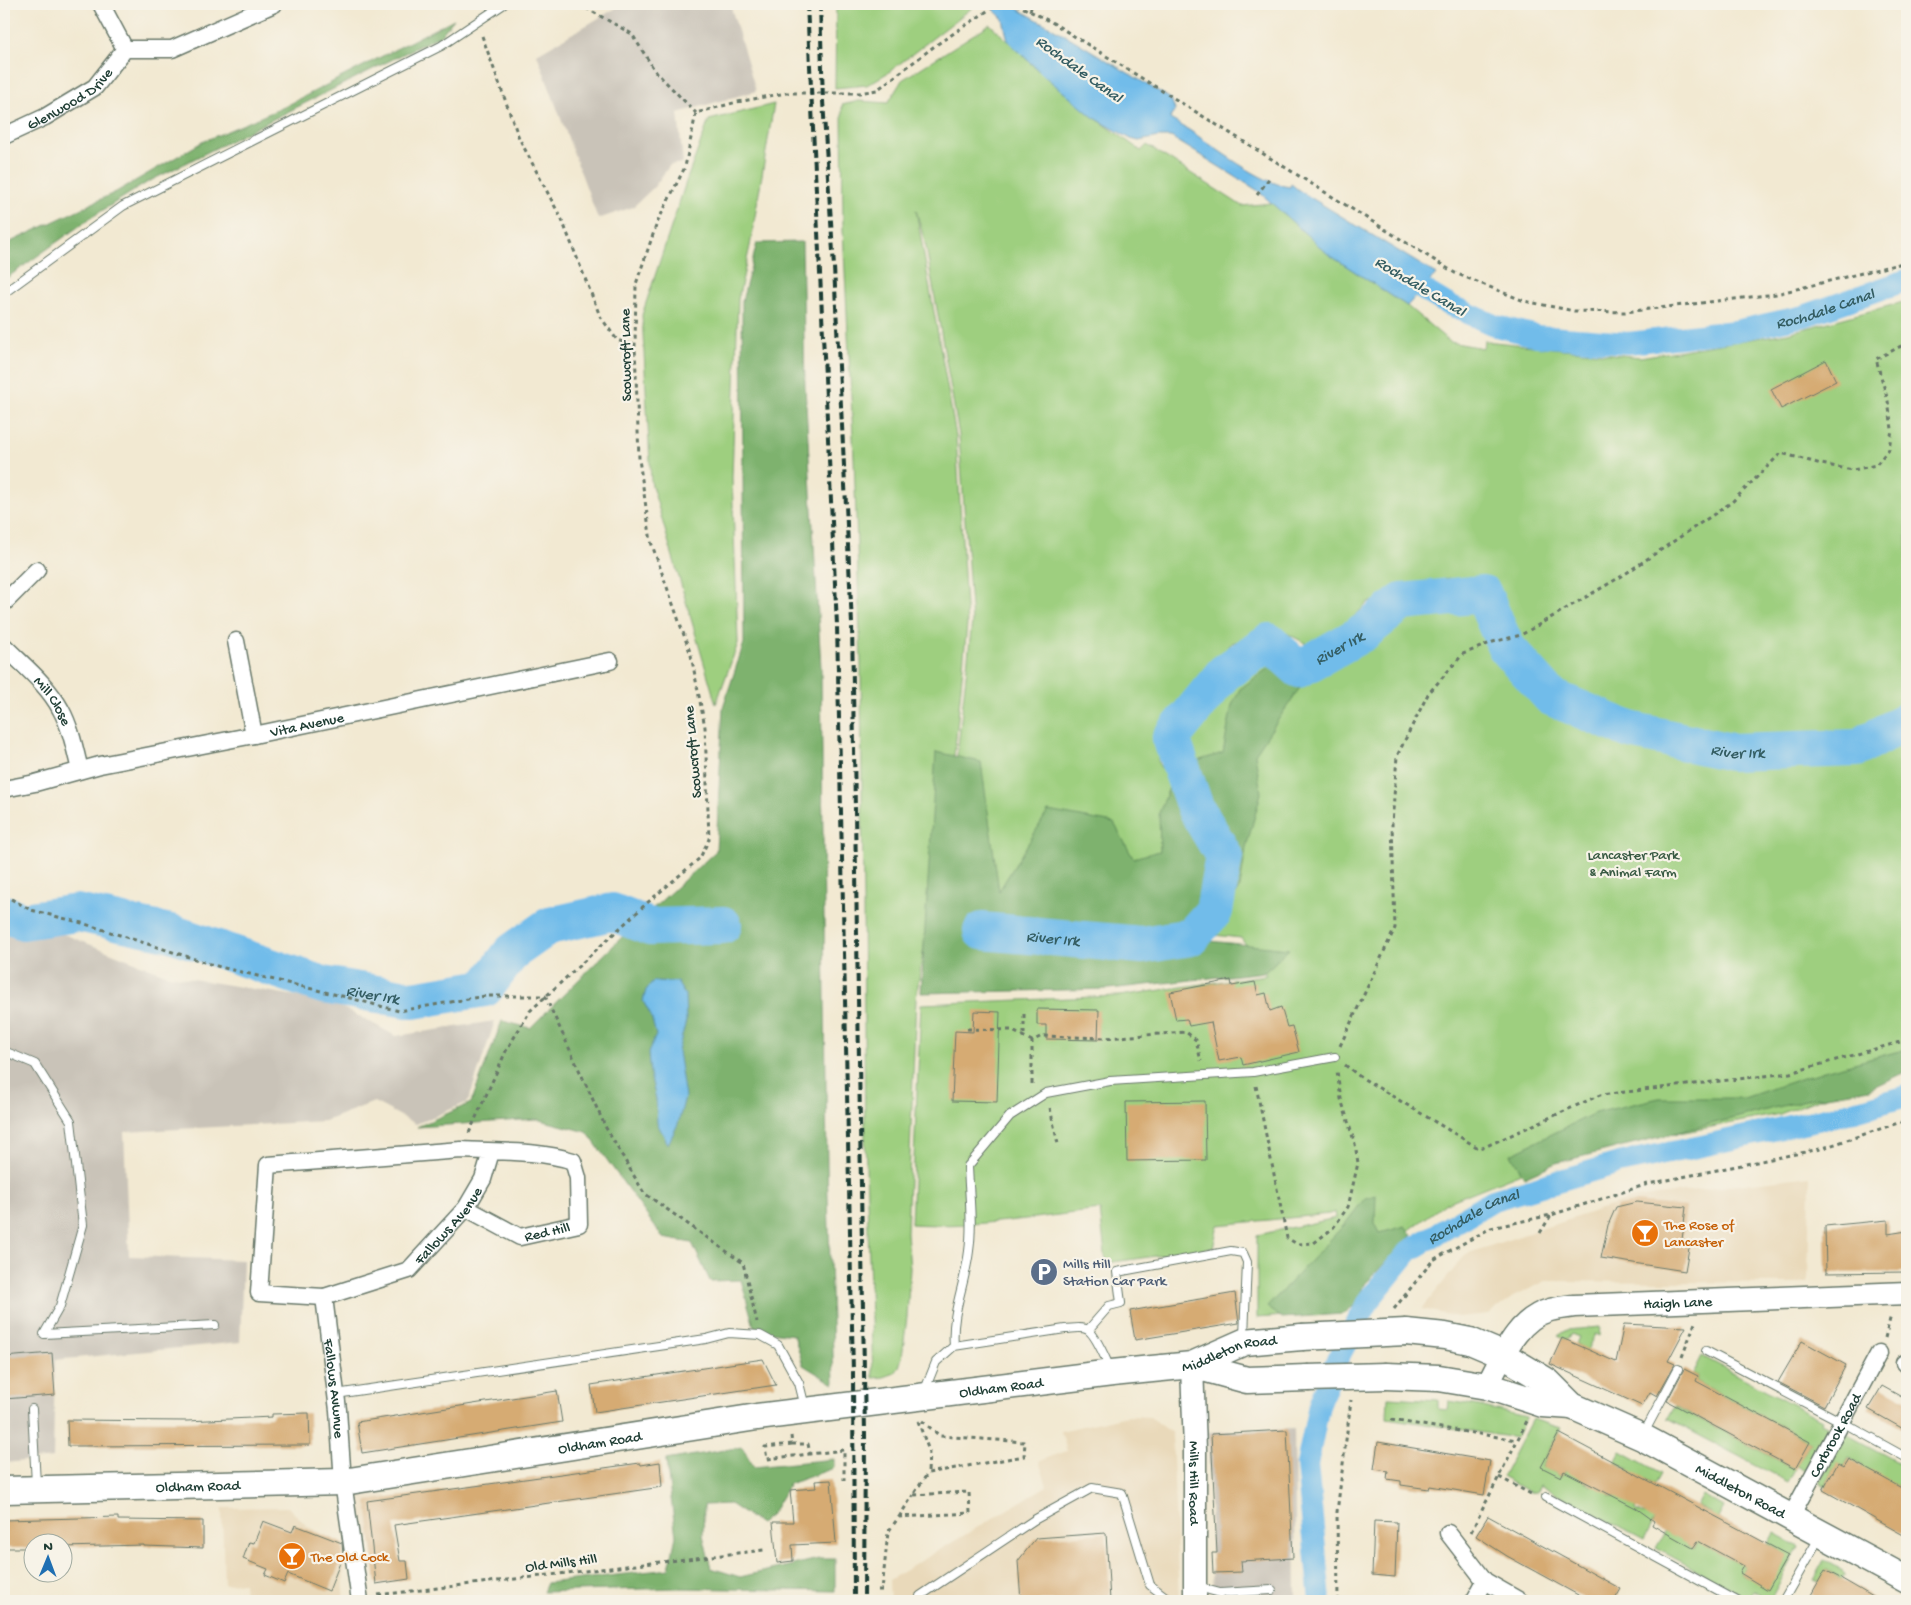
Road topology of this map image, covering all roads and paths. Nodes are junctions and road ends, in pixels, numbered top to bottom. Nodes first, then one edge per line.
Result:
1 (101, 4) edge
2 (274, 4) edge
3 (504, 4) edge
4 (580, 4) edge
5 (998, 4) edge
6 (1016, 4) edge
7 (1032, 4) edge
8 (1030, 11) junction
9 (476, 21) junction
10 (125, 49) junction
11 (696, 114) junction
12 (4, 136) edge
13 (1270, 177) dead end
14 (1257, 195) dead end
15 (1907, 262) edge
16 (4, 293) edge
17 (1907, 343) edge
18 (635, 346) junction
19 (37, 570) dead end
20 (4, 602) edge
21 (236, 641) dead end
22 (4, 646) edge
23 (610, 661) dead end
24 (254, 735) junction
25 (80, 770) junction
26 (4, 789) edge
27 (4, 895) edge
28 (546, 996) junction
29 (1024, 1014) dead end
30 (966, 1029) dead end
31 (1024, 1036) junction
32 (1032, 1040) junction
33 (1907, 1040) edge
34 (4, 1051) edge
35 (1335, 1057) junction
36 (1253, 1072) junction
37 (1204, 1075) junction
38 (1046, 1093) junction
39 (1907, 1120) edge
40 (1058, 1144) dead end
41 (461, 1150) junction
42 (491, 1152) junction
43 (466, 1208) junction
44 (1551, 1214) junction
45 (1540, 1233) dead end
46 (1899, 1293) edge
47 (324, 1296) junction
48 (1698, 1318) dead end
49 (1399, 1324) junction
50 (216, 1325) dead end
51 (1088, 1330) junction
52 (760, 1335) junction
53 (1244, 1342) junction
54 (954, 1346) junction
55 (1706, 1351) dead end
56 (1879, 1352) joint
57 (1503, 1355) junction
58 (1192, 1365) junction
59 (1678, 1369) joint
60 (1112, 1372) junction
61 (1487, 1386) junction
62 (1354, 1393) dead end
63 (336, 1394) junction
64 (1572, 1406) junction
65 (32, 1408) dead end
66 (806, 1411) junction
67 (921, 1413) junction
68 (1530, 1414) dead end
69 (1391, 1420) dead end
70 (1842, 1422) junction
71 (790, 1435) dead end
72 (1642, 1437) junction
73 (1517, 1440) junction
74 (792, 1444) junction
75 (810, 1453) junction
76 (1907, 1458) edge
77 (928, 1473) junction
78 (1499, 1478) junction
79 (844, 1480) dead end
80 (343, 1482) junction
81 (36, 1489) junction
82 (4, 1490) edge
83 (913, 1495) junction
84 (1546, 1497) joint
85 (898, 1516) junction
86 (1791, 1516) junction
87 (1448, 1533) dead end
88 (1822, 1533) junction
89 (1461, 1549) junction
90 (764, 1550) dead end
91 (1907, 1580) edge
92 (1485, 1581) junction
93 (878, 1590) dead end
94 (1272, 1590) dead end
95 (1194, 1594) edge
96 (360, 1599) edge
97 (920, 1601) edge
98 (1172, 1601) edge
99 (1338, 1601) edge
100 (1474, 1601) edge
101 (1520, 1601) edge
102 (1737, 1601) edge
103 (1783, 1601) edge

1 - 10 street
2 - 10 street
3 - 9 lane
4 - 11 path
5 - 11 path
6 - 8 path
7 - 8 path
8 - 15 path
9 - 16 lane
9 - 18 path
10 - 12 street, Glenwood Drive
11 - 18 path, Scowcroft Lane
13 - 14 path
17 - 35 path
18 - 28 path, Scowcroft Lane
19 - 20 street
21 - 24 street
22 - 25 street, Mill Close
23 - 24 street, Vita Avenue
24 - 25 street, Vita Avenue
25 - 26 street, Vita Avenue
27 - 28 path
28 - 41 path, Scowcroft Lane
28 - 52 path
29 - 31 path
30 - 31 path
31 - 32 path
32 - 37 path
32 - 38 path
33 - 35 path
34 - 50 lane
35 - 36 lane
35 - 36 path
36 - 37 lane
37 - 38 lane
38 - 40 path
38 - 54 lane
39 - 44 path
41 - 42 street
41 - 47 street, Fallows Avenue
42 - 43 street, Fallows Avenue
42 - 43 street, Red Hill
43 - 47 street, Fallows Avenue
44 - 45 path
44 - 49 path
46 - 56 path
46 - 57 main road, Haigh Lane
47 - 63 street, Fallows Avwnue
48 - 59 path
49 - 53 main road, Middleton Road, bridge
49 - 57 main road, Middleton Road
51 - 53 lane
51 - 54 lane
51 - 60 lane
52 - 63 lane
52 - 66 lane
53 - 58 main road, Middleton Road
54 - 67 lane
55 - 70 lane
56 - 70 street, Corbrook Road
57 - 61 main road, Haigh Lane
57 - 64 main road, Middleton Road
58 - 60 main road, Oldham Road
58 - 61 main road, Middleton Road, bridge
58 - 95 main road, Mills Hill Road
59 - 72 lane
60 - 67 main road, Oldham Road
61 - 64 main road, Middleton Road
62 - 99 path
63 - 80 street, Fallows Avwnue
64 - 72 main road, Middleton Road
65 - 81 lane
66 - 67 main road, Oldham Road
66 - 80 main road, Oldham Road
67 - 77 path
67 - 77 path
68 - 73 path
69 - 73 path
70 - 76 lane
70 - 86 street, Corbrook Road
71 - 74 path
72 - 86 main road, Middleton Road
73 - 78 path
74 - 75 path
74 - 75 path
75 - 79 path
77 - 83 path
78 - 84 path
78 - 89 path
80 - 81 main road, Oldham Road
80 - 96 street, Fallows Avwnue
81 - 82 main road, Oldham Road
83 - 85 path
83 - 85 path
84 - 102 lane
85 - 93 path
86 - 88 main road, Middleton Road
87 - 89 street
88 - 91 main road, Middleton Road
88 - 103 lane
89 - 92 street
90 - 96 path, Old Mills Hill
92 - 100 street
92 - 101 street
94 - 95 lane
97 - 98 lane

